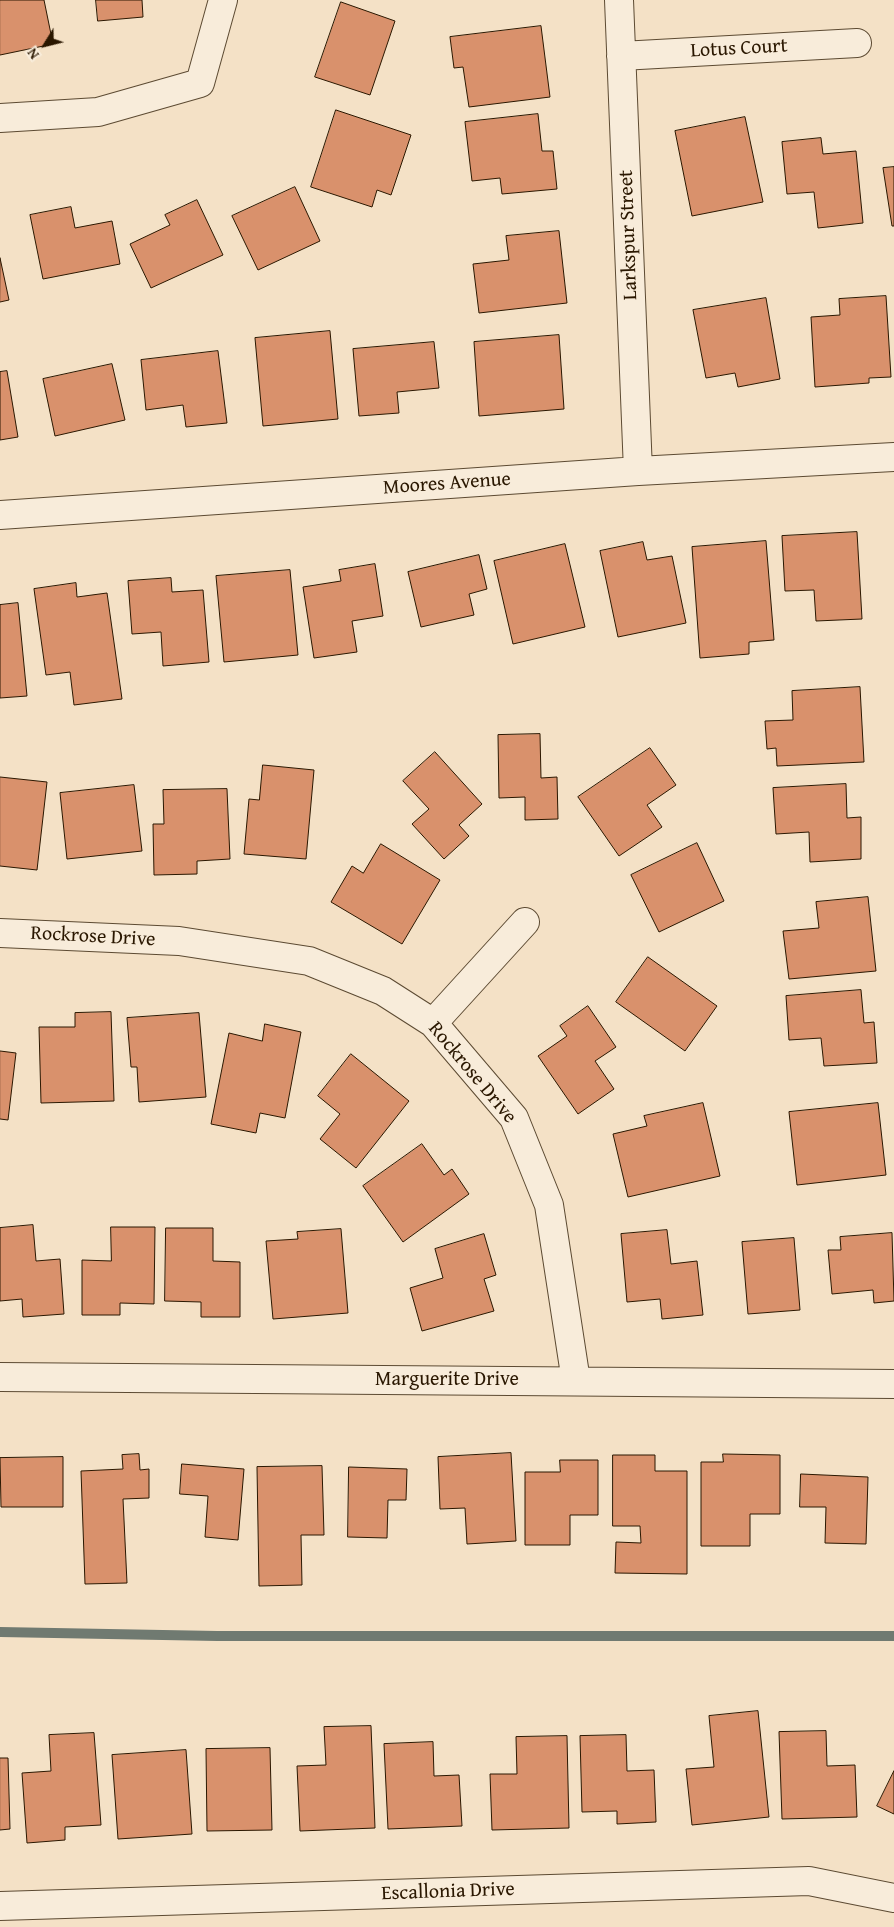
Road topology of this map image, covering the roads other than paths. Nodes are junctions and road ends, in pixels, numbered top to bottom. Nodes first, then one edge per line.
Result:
1 (223, 0) edge
2 (618, 0) edge
3 (857, 43) dead end
4 (621, 56) junction
5 (0, 118) edge
6 (894, 457) edge
7 (638, 471) junction
8 (0, 515) edge
9 (525, 922) dead end
10 (0, 933) edge
11 (433, 1023) junction
12 (0, 1377) edge
13 (576, 1381) junction
14 (894, 1384) edge
15 (894, 1898) edge
16 (0, 1906) edge

1 - 5 street
2 - 4 street, Larkspur Street
3 - 4 street, Lotus Court
4 - 7 street, Larkspur Street
6 - 7 street, Moores Avenue
7 - 8 street, Moores Avenue
9 - 11 street
10 - 11 street, Rockrose Drive
11 - 13 street, Rockrose Drive
12 - 13 street, Marguerite Drive
13 - 14 street, Marguerite Drive
15 - 16 street, Escallonia Drive

